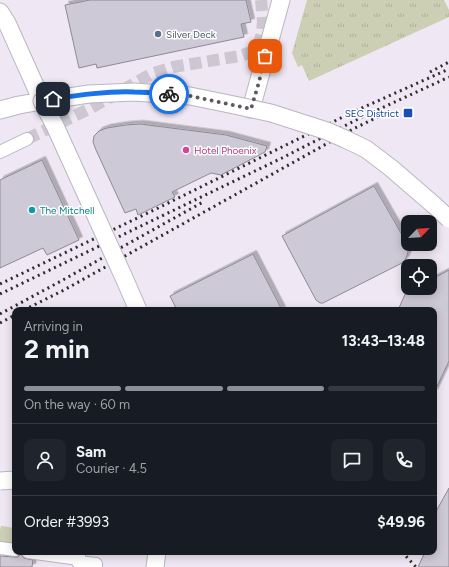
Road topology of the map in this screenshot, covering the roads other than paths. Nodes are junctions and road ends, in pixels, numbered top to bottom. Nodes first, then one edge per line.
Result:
1 (281, 0) edge
2 (0, 12) edge
3 (42, 101) junction
4 (251, 109) junction
5 (0, 110) edge
6 (27, 139) tunnel mouth
7 (0, 152) edge
8 (449, 219) edge
9 (137, 307) edge
10 (12, 480) edge
11 (0, 481) edge
12 (0, 548) edge
13 (12, 550) edge
14 (50, 555) edge
15 (157, 555) edge
16 (96, 567) edge
17 (155, 567) edge

1 - 4 street
2 - 3 street
3 - 4 street, bridge
3 - 5 street
3 - 9 street, bridge
4 - 8 street, bridge
6 - 7 street
10 - 11 street, bridge
12 - 13 street
14 - 16 street
15 - 17 street

